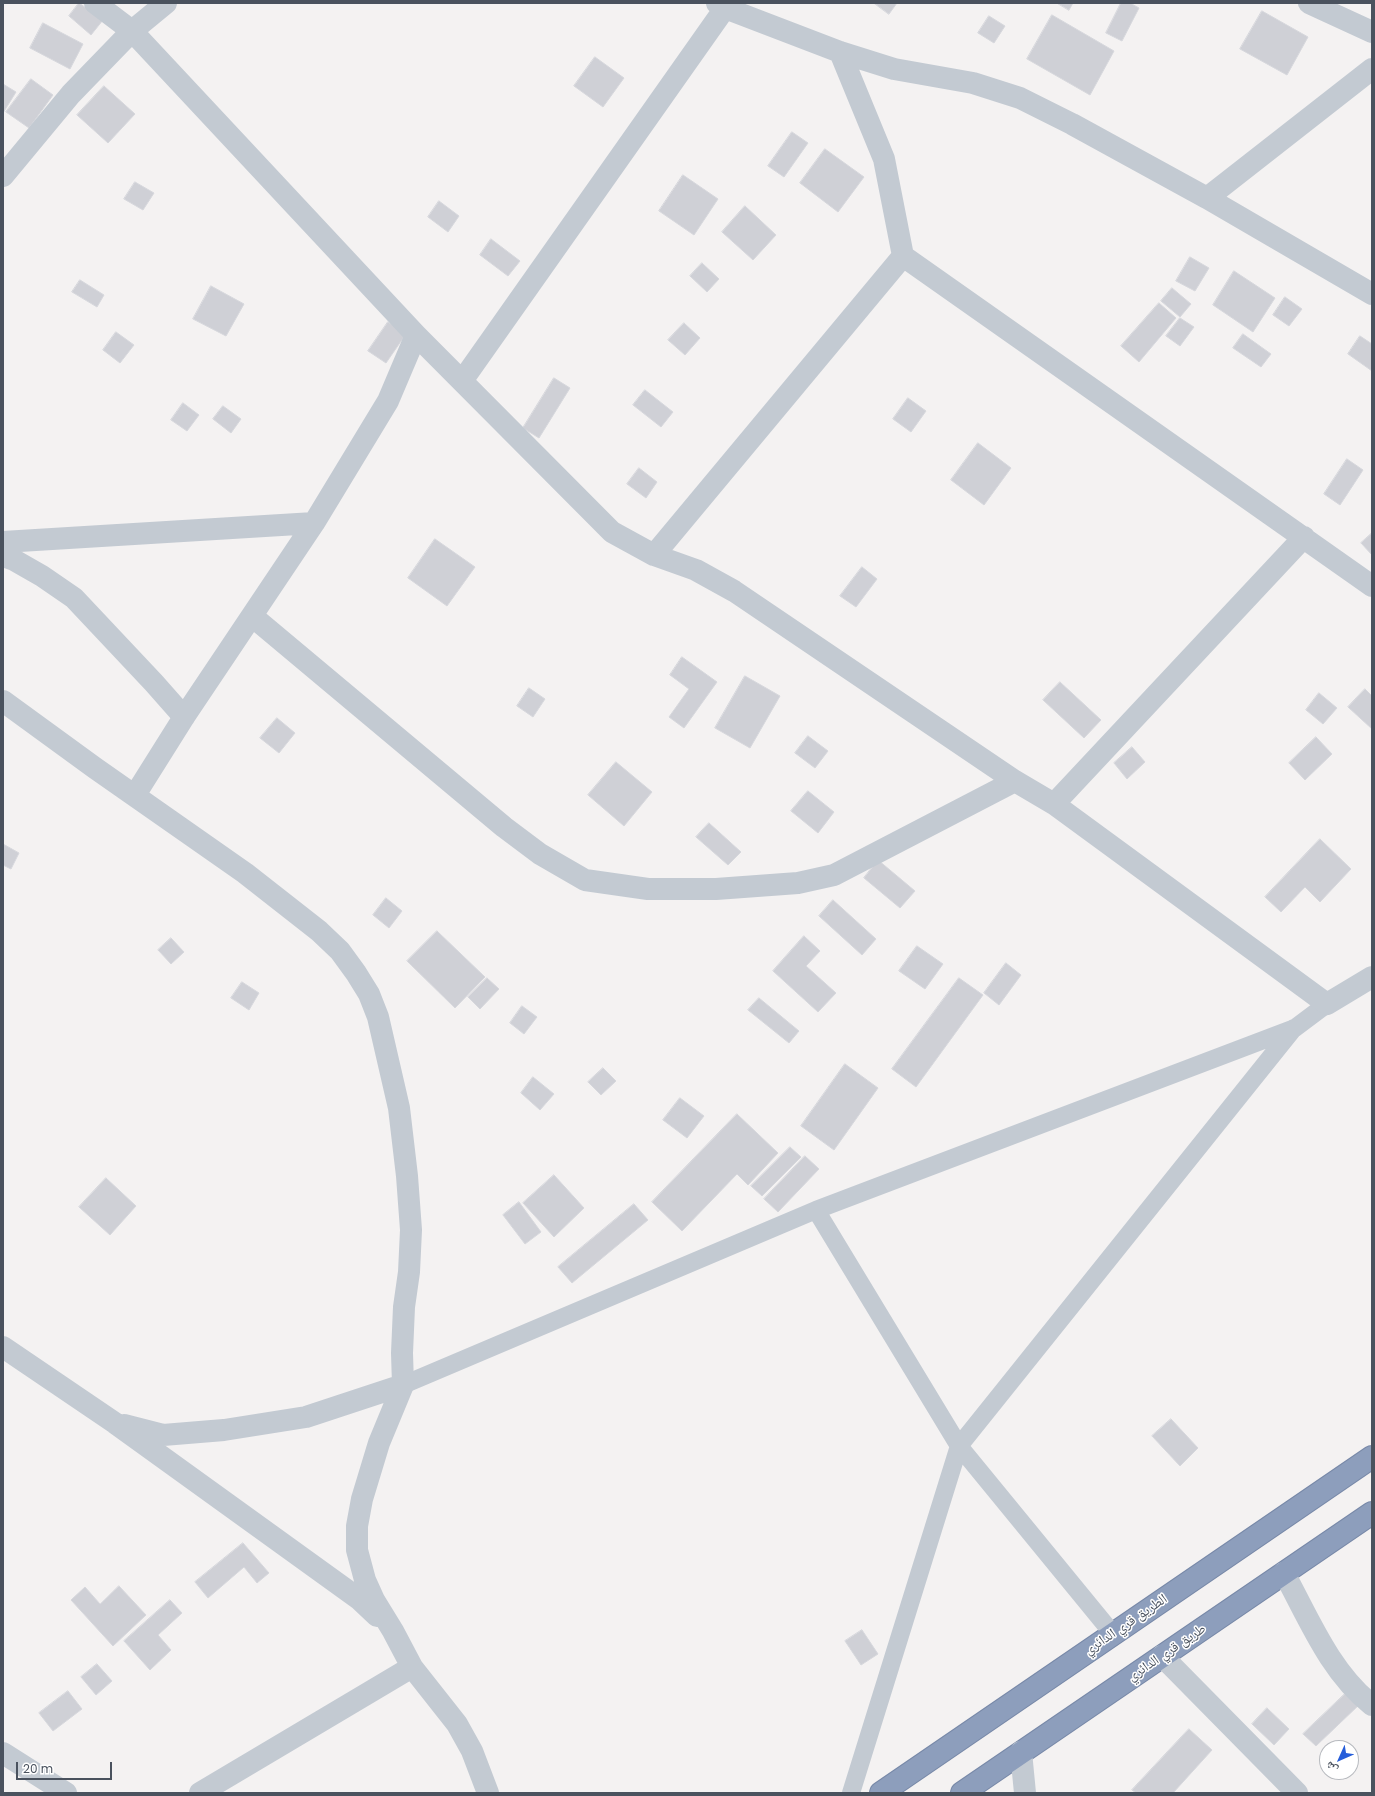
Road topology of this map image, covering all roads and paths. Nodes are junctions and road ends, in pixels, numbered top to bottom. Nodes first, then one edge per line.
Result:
1 (95, 3) edge
2 (166, 3) edge
3 (1309, 3) edge
4 (721, 6) edge
5 (132, 31) junction
6 (1372, 32) edge
7 (840, 52) junction
8 (1372, 69) edge
9 (3, 176) edge
10 (1207, 198) junction
11 (903, 256) junction
12 (1372, 294) edge
13 (416, 335) junction
14 (462, 381) junction
15 (314, 523) junction
16 (1304, 537) junction
17 (3, 542) edge
18 (3, 556) edge
19 (654, 556) junction
20 (1372, 586) edge
21 (252, 616) junction
22 (3, 701) edge
23 (184, 717) junction
24 (1014, 781) junction
25 (135, 795) junction
26 (1054, 804) junction
27 (1372, 977) edge
28 (1327, 1004) junction
29 (1295, 1028) junction
30 (816, 1210) junction
31 (3, 1347) edge
32 (403, 1385) junction
33 (115, 1423) junction
34 (959, 1446) junction
35 (1372, 1457) edge
36 (1372, 1513) edge
37 (1284, 1573) junction
38 (393, 1631) junction
39 (1113, 1634) junction
40 (1162, 1656) junction
41 (412, 1667) junction
42 (1372, 1705) edge
43 (1021, 1752) junction
44 (3, 1753) edge
45 (66, 1793) edge
46 (200, 1793) edge
47 (488, 1793) edge
48 (851, 1793) edge
49 (881, 1793) edge
50 (962, 1793) edge
51 (1025, 1793) edge
52 (1297, 1793) edge

1 - 5 street
2 - 5 street
3 - 6 street
4 - 7 street
4 - 14 street
5 - 9 street
5 - 13 street
7 - 10 street
7 - 11 street
8 - 10 street
10 - 12 street
11 - 16 street
11 - 19 street
13 - 14 street
13 - 15 street
14 - 19 street
15 - 17 street
15 - 21 street
16 - 20 street
16 - 26 street
18 - 23 street
19 - 24 street
21 - 23 street
21 - 24 street
22 - 25 street
23 - 25 street
24 - 26 street
25 - 32 street
26 - 28 street
27 - 28 street
28 - 29 lane
29 - 30 lane
29 - 34 lane
30 - 32 lane
30 - 34 lane
31 - 33 street
32 - 33 street
32 - 38 street
33 - 38 street
34 - 39 lane
34 - 48 lane
35 - 39 highway, الطريق قري الدائري
36 - 37 highway, طريق قري الدائري
37 - 40 highway, طريق قري الدائري
37 - 42 street
38 - 41 street
39 - 49 highway, الطريق قري الدائري
40 - 43 highway, طريق قري الدائري
40 - 52 street
41 - 46 street
41 - 47 street
43 - 50 highway, طريق قري الدائري
43 - 51 street
44 - 45 street

